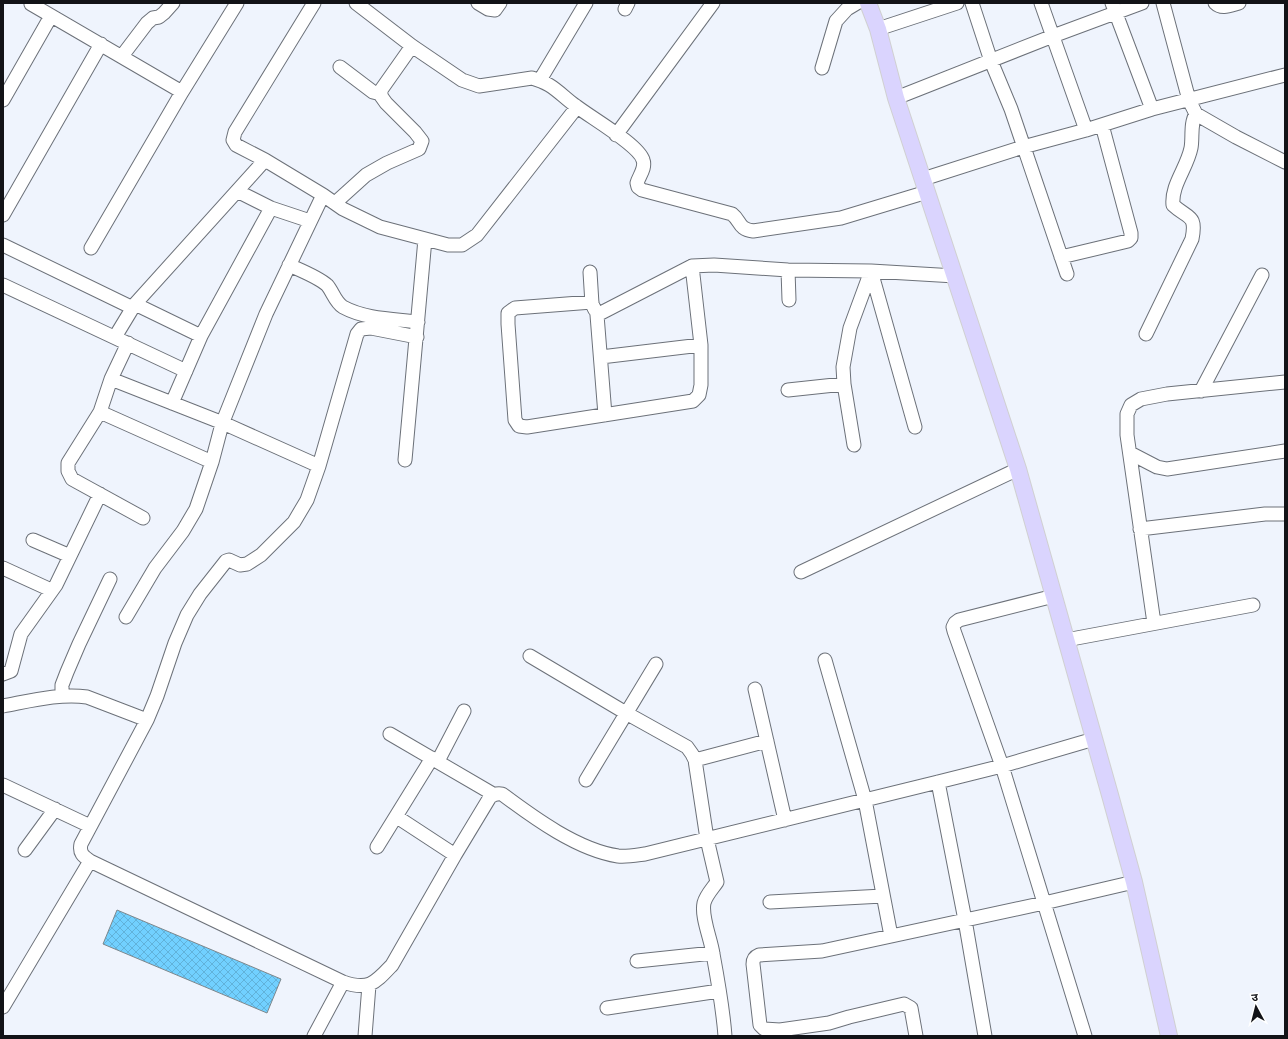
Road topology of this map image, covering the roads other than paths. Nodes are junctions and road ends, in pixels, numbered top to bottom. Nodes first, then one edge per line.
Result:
1 (173, 3) edge
2 (237, 3) edge
3 (314, 3) edge
4 (356, 3) edge
5 (478, 3) edge
6 (500, 3) edge
7 (586, 3) edge
8 (713, 3) edge
9 (857, 3) edge
10 (868, 3) edge
11 (957, 3) edge
12 (972, 3) edge
13 (1041, 3) edge
14 (1142, 3) edge
15 (1163, 3) edge
16 (1215, 3) edge
17 (1239, 3) edge
18 (31, 4) edge
19 (1114, 8) edge
20 (51, 16) junction
21 (878, 29) junction
22 (1053, 36) junction
23 (101, 44) junction
24 (412, 46) junction
25 (122, 56) junction
26 (991, 61) junction
27 (340, 67) dead end
28 (822, 68) dead end
29 (1285, 75) edge
30 (540, 80) junction
31 (182, 92) junction
32 (381, 94) junction
33 (896, 98) junction
34 (3, 100) edge
35 (1189, 100) junction
36 (577, 107) junction
37 (1152, 109) junction
38 (1196, 114) junction
39 (1102, 125) junction
40 (1086, 130) junction
41 (616, 135) junction
42 (1023, 147) junction
43 (265, 160) junction
44 (1285, 162) edge
45 (925, 185) junction
46 (237, 191) junction
47 (324, 195) junction
48 (335, 203) junction
49 (271, 208) junction
50 (3, 215) edge
51 (310, 221) junction
52 (425, 239) junction
53 (3, 245) edge
54 (91, 248) dead end
55 (1061, 257) junction
56 (289, 265) junction
57 (692, 266) junction
58 (788, 270) junction
59 (871, 271) junction
60 (590, 272) dead end
61 (1067, 274) dead end
62 (1262, 275) dead end
63 (955, 276) junction
64 (3, 285) edge
65 (789, 300) dead end
66 (592, 302) junction
67 (134, 306) junction
68 (597, 315) junction
69 (418, 322) junction
70 (1146, 334) dead end
71 (201, 336) junction
72 (115, 337) junction
73 (417, 337) junction
74 (128, 343) junction
75 (701, 345) junction
76 (601, 357) junction
77 (186, 371) junction
78 (111, 380) junction
79 (1285, 382) edge
80 (844, 384) junction
81 (788, 390) dead end
82 (1201, 391) junction
83 (172, 403) junction
84 (100, 412) junction
85 (605, 415) junction
86 (223, 423) junction
87 (915, 427) dead end
88 (854, 445) dead end
89 (1285, 451) edge
90 (1130, 453) junction
91 (406, 460) dead end
92 (212, 462) junction
93 (319, 466) junction
94 (1018, 468) junction
95 (100, 494) junction
96 (1285, 514) edge
97 (143, 518) dead end
98 (1140, 529) junction
99 (33, 540) dead end
100 (70, 556) junction
101 (3, 568) edge
102 (801, 572) dead end
103 (110, 579) dead end
104 (51, 590) junction
105 (1054, 596) junction
106 (1253, 605) dead end
107 (126, 617) dead end
108 (1154, 623) junction
109 (1066, 640) junction
110 (530, 656) dead end
111 (825, 660) dead end
112 (656, 664) dead end
113 (6, 670) edge
114 (755, 689) dead end
115 (62, 696) junction
116 (3, 706) edge
117 (464, 711) dead end
118 (626, 713) junction
119 (147, 720) junction
120 (390, 734) dead end
121 (1094, 738) junction
122 (767, 741) junction
123 (435, 759) junction
124 (695, 760) junction
125 (1002, 766) junction
126 (586, 780) dead end
127 (938, 782) junction
128 (3, 785) edge
129 (493, 794) junction
130 (865, 800) junction
131 (55, 809) junction
132 (397, 817) junction
133 (784, 820) junction
134 (90, 826) junction
135 (707, 839) junction
136 (378, 847) dead end
137 (24, 850) dead end
138 (455, 854) junction
139 (90, 861) junction
140 (1134, 882) junction
141 (883, 896) junction
142 (770, 902) dead end
143 (1044, 903) junction
144 (965, 920) junction
145 (891, 936) junction
146 (713, 953) junction
147 (637, 962) dead end
148 (344, 982) junction
149 (369, 985) junction
150 (719, 991) junction
151 (7, 992) edge
152 (3, 1007) edge
153 (606, 1008) dead end
154 (780, 1033) edge
155 (314, 1036) edge
156 (365, 1036) edge
157 (725, 1036) edge
158 (916, 1036) edge
159 (985, 1036) edge
160 (1085, 1036) edge
161 (1169, 1036) edge

1 - 25 street
2 - 31 street
3 - 43 street
4 - 24 street
5 - 6 street
7 - 30 street
8 - 41 street
9 - 28 street
10 - 21 main road
11 - 21 street
12 - 26 street
13 - 22 street
14 - 19 street
15 - 35 street
16 - 17 street
18 - 20 street
19 - 22 street
19 - 37 street
20 - 23 street
20 - 34 street
21 - 33 main road
22 - 26 street
22 - 40 street
23 - 25 street
23 - 50 street
24 - 30 street
24 - 32 street
25 - 31 street
26 - 33 street
26 - 42 street
27 - 32 street
29 - 35 street
30 - 36 street
31 - 54 street
32 - 48 street
33 - 45 main road
35 - 37 street
35 - 38 street
36 - 41 street
36 - 52 street
37 - 39 street
38 - 44 street
38 - 70 street
39 - 40 street
39 - 55 street
40 - 42 street
41 - 45 street
42 - 45 street
42 - 55 street
43 - 46 street
43 - 47 street
45 - 63 main road
46 - 49 street
46 - 67 street
47 - 48 street
47 - 51 street
48 - 52 street
49 - 51 street
49 - 71 street
51 - 56 street
52 - 69 street
53 - 67 street
55 - 61 street
56 - 69 street
56 - 86 street
57 - 58 street
57 - 68 street
57 - 75 street
58 - 59 street
58 - 65 street
59 - 63 street
59 - 80 street
59 - 87 street
60 - 66 street
62 - 82 street
63 - 94 main road
64 - 72 street
66 - 68 street
66 - 85 street
67 - 71 street
67 - 72 street
68 - 76 street
69 - 73 street
71 - 77 street
72 - 74 street
73 - 91 street
73 - 93 street
74 - 77 street
74 - 78 street
75 - 76 street
75 - 85 street
76 - 85 street
77 - 83 street
78 - 83 street
78 - 84 street
79 - 82 street
80 - 81 street
80 - 88 street
82 - 90 street
83 - 86 street
84 - 92 street
84 - 95 street
86 - 92 street
86 - 93 street
89 - 90 street
90 - 98 street
92 - 107 street
93 - 119 street
94 - 102 street
94 - 105 main road
95 - 97 street
95 - 100 street
96 - 98 street
98 - 108 street
99 - 100 street
100 - 104 street
101 - 104 street
103 - 115 street
104 - 113 street
105 - 109 main road
105 - 125 street
106 - 108 street
108 - 109 street
109 - 121 main road
110 - 118 street
111 - 130 street
112 - 118 street
114 - 122 street
115 - 116 street
115 - 119 street
117 - 123 street
118 - 124 street
118 - 126 street
119 - 134 street
120 - 123 street
121 - 125 street
121 - 140 main road
122 - 124 street
122 - 133 street
123 - 129 street
123 - 132 street
124 - 135 street
125 - 127 street
125 - 143 street
127 - 130 street
127 - 144 street
128 - 131 street
129 - 135 street
129 - 138 street
130 - 133 street
130 - 141 street
131 - 134 street
131 - 137 street
132 - 136 street
132 - 138 street
133 - 135 street
134 - 139 street
135 - 146 street
138 - 149 street
139 - 148 street
139 - 151 street
140 - 143 street
140 - 161 main road
141 - 142 street
141 - 145 street
143 - 144 street
143 - 160 street
144 - 145 street
144 - 159 street
145 - 154 street
146 - 147 street
146 - 150 street
148 - 149 street
148 - 155 street
149 - 156 street
150 - 153 street
150 - 157 street
151 - 152 street
154 - 158 street

